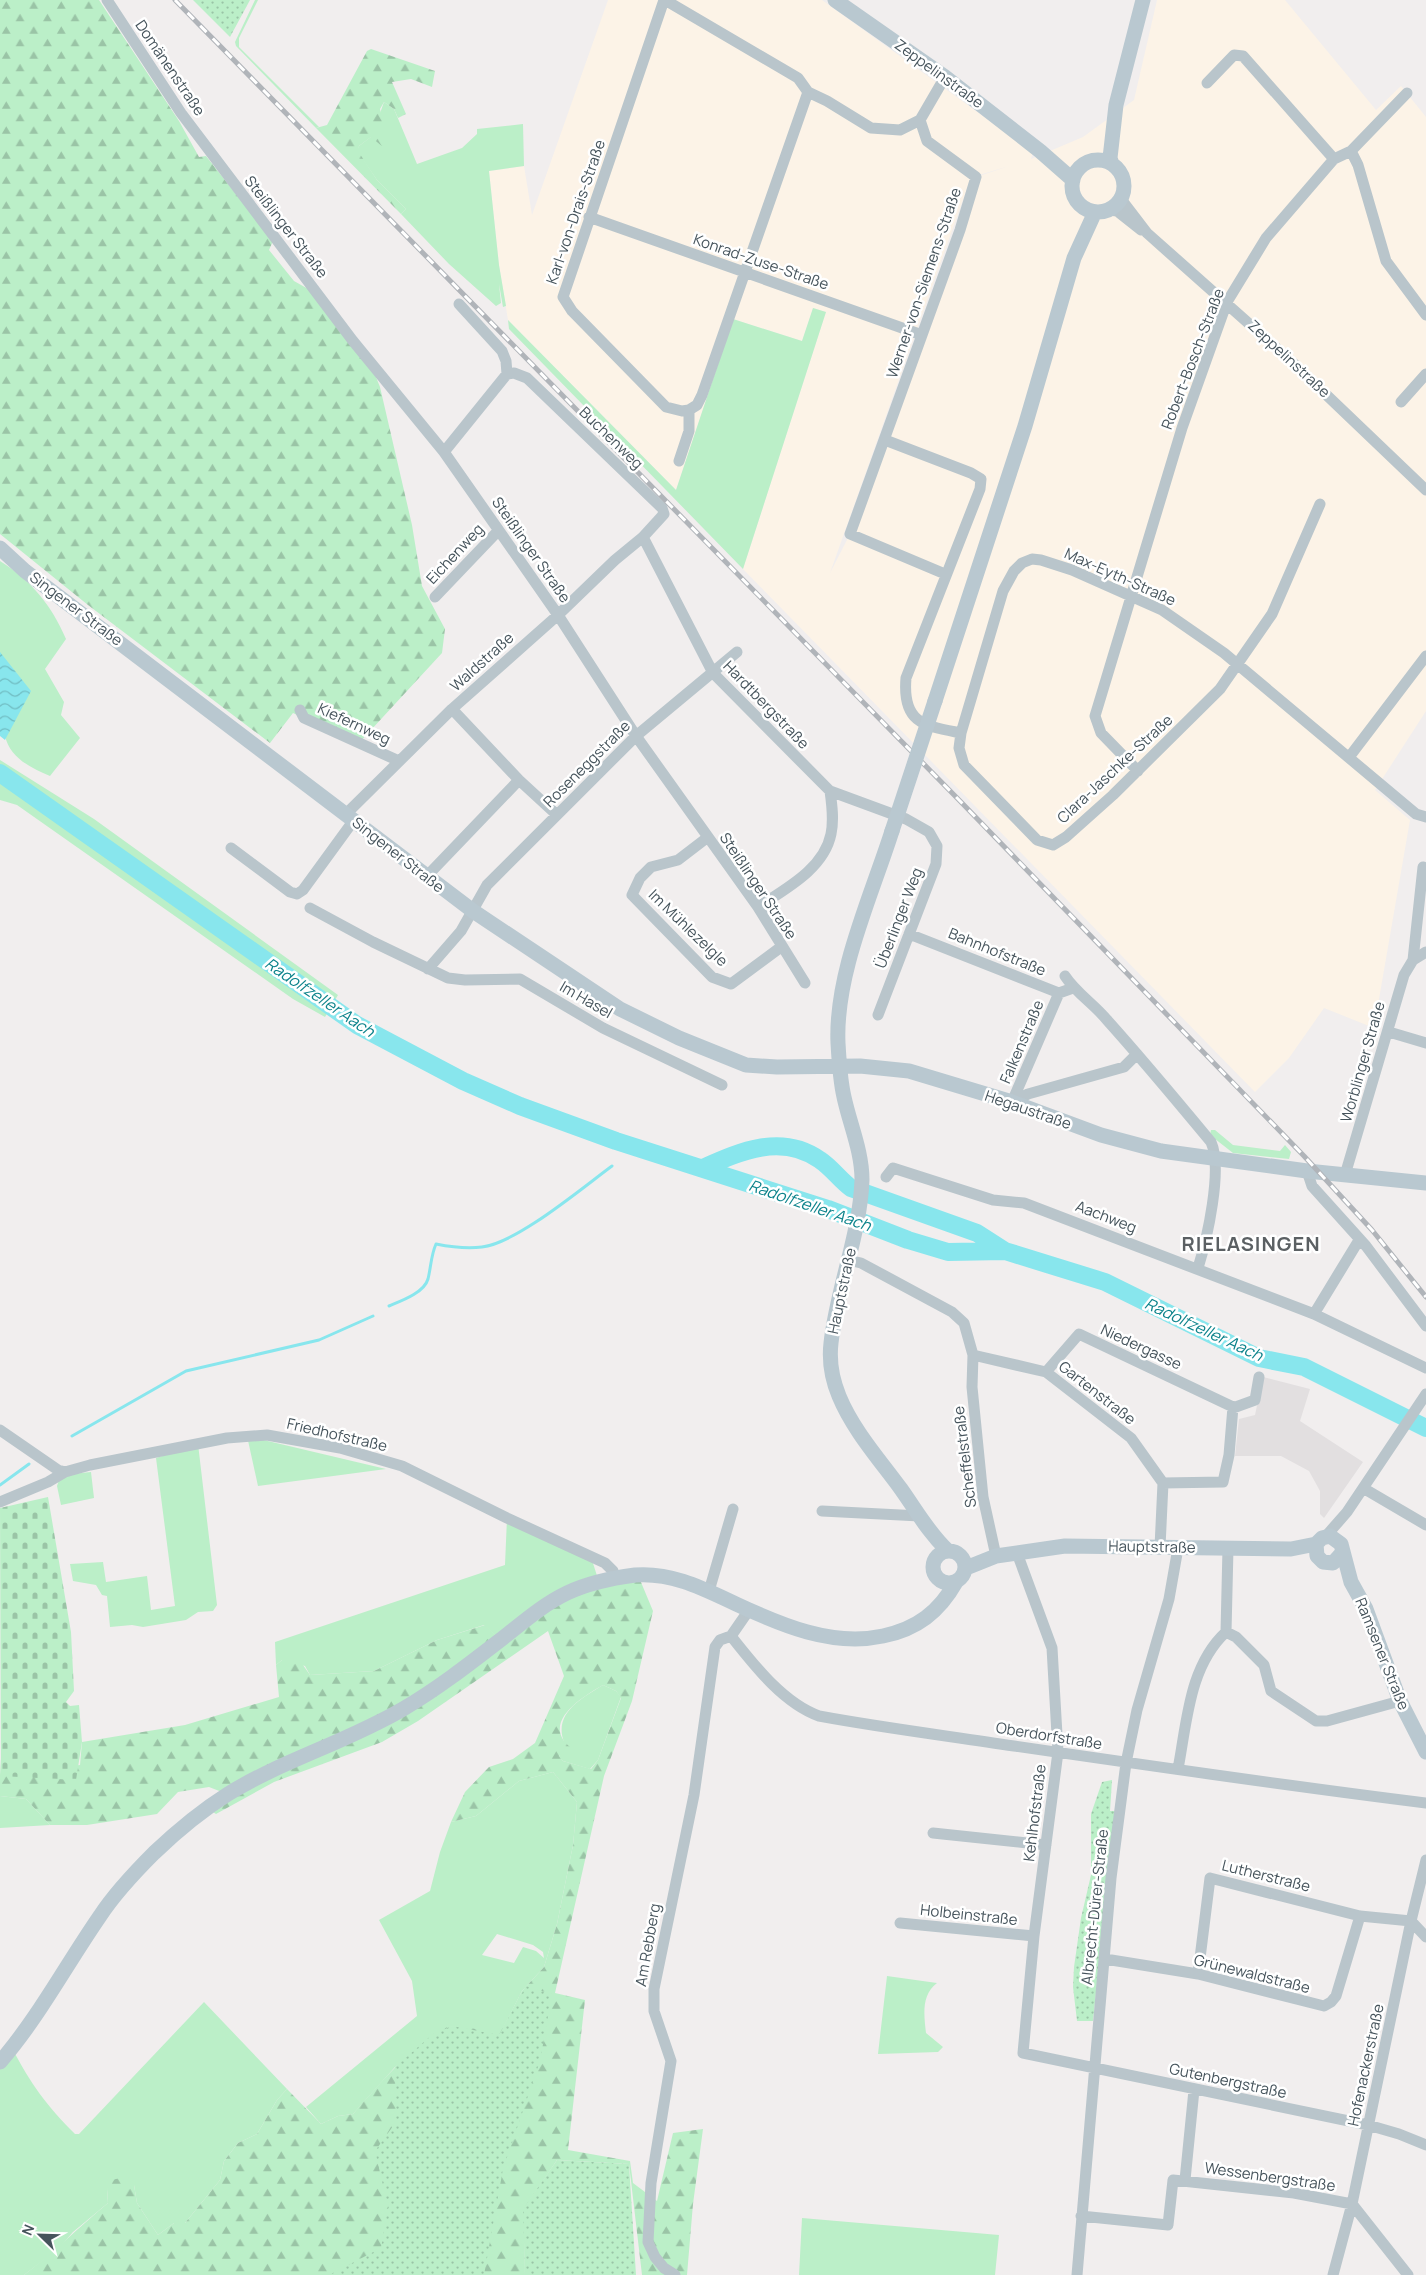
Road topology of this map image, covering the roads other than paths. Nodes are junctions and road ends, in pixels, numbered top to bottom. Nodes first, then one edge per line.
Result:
1 (107, 0) edge
2 (664, 0) edge
3 (835, 0) edge
4 (1143, 0) edge
5 (945, 77) junction
6 (1207, 83) dead end
7 (808, 92) junction
8 (1407, 93) dead end
9 (1116, 105) junction
10 (920, 120) junction
11 (210, 151) joint
12 (1351, 151) junction
13 (1095, 160) junction
14 (1334, 160) junction
15 (1112, 164) junction
16 (1076, 174) junction
17 (1078, 202) junction
18 (1108, 207) junction
19 (589, 218) junction
20 (1074, 258) junction
21 (744, 273) junction
22 (1227, 302) junction
23 (459, 304) dead end
24 (1426, 315) edge
25 (922, 335) junction
26 (507, 374) junction
27 (1426, 374) edge
28 (1401, 402) dead end
29 (689, 410) junction
30 (885, 440) junction
31 (444, 452) junction
32 (679, 461) dead end
33 (1426, 490) edge
34 (1320, 504) dead end
35 (498, 531) junction
36 (643, 537) junction
37 (0, 548) edge
38 (946, 574) junction
39 (1131, 595) junction
40 (435, 597) dead end
41 (558, 615) junction
42 (736, 652) dead end
43 (1426, 656) edge
44 (1238, 665) junction
45 (713, 672) junction
46 (452, 709) junction
47 (300, 710) dead end
48 (961, 733) junction
49 (636, 736) junction
50 (1350, 756) junction
51 (399, 761) junction
52 (1138, 771) junction
53 (519, 780) junction
54 (830, 791) junction
55 (557, 815) junction
56 (350, 817) junction
57 (1426, 817) edge
58 (928, 832) joint
59 (708, 837) junction
60 (231, 848) dead end
61 (1423, 867) dead end
62 (426, 876) junction
63 (758, 907) junction
64 (310, 908) dead end
65 (473, 911) junction
66 (910, 934) junction
67 (781, 947) junction
68 (1426, 952) edge
69 (1413, 960) junction
70 (428, 969) junction
71 (1065, 976) dead end
72 (805, 983) dead end
73 (1073, 988) junction
74 (1060, 993) junction
75 (878, 1015) dead end
76 (1389, 1032) junction
77 (1426, 1043) edge
78 (1137, 1054) junction
79 (840, 1066) junction
80 (722, 1085) dead end
81 (1012, 1102) junction
82 (1216, 1159) junction
83 (1307, 1171) junction
84 (1345, 1175) junction
85 (886, 1177) dead end
86 (1426, 1183) edge
87 (1359, 1240) junction
88 (848, 1260) junction
89 (1198, 1268) junction
90 (1314, 1314) junction
91 (1426, 1326) edge
92 (973, 1355) junction
93 (1426, 1368) edge
94 (1046, 1372) junction
95 (1259, 1377) dead end
96 (1426, 1394) edge
97 (1234, 1408) junction
98 (0, 1430) edge
99 (60, 1473) junction
100 (1163, 1483) junction
101 (1363, 1488) junction
102 (0, 1502) edge
103 (733, 1509) dead end
104 (822, 1511) dead end
105 (920, 1516) junction
106 (1426, 1525) edge
107 (1160, 1547) junction
108 (1178, 1548) junction
109 (1228, 1548) junction
110 (1328, 1549) junction
111 (942, 1553) junction
112 (1017, 1553) junction
113 (990, 1557) junction
114 (964, 1562) junction
115 (615, 1578) junction
116 (940, 1580) junction
117 (956, 1582) junction
118 (709, 1591) junction
119 (939, 1606) junction
120 (749, 1610) junction
121 (1226, 1632) junction
122 (731, 1636) junction
123 (1400, 1701) junction
124 (1058, 1752) junction
125 (1426, 1752) edge
126 (1126, 1763) junction
127 (1178, 1769) junction
128 (1426, 1803) edge
129 (933, 1834) dead end
130 (1046, 1845) junction
131 (1426, 1860) edge
132 (1360, 1916) junction
133 (1411, 1921) junction
134 (900, 1923) dead end
135 (1034, 1936) junction
136 (1426, 1937) edge
137 (1105, 1959) junction
138 (1198, 1974) junction
139 (1023, 2053) joint
140 (0, 2062) edge
141 (1094, 2068) junction
142 (1194, 2090) junction
143 (1368, 2125) junction
144 (1426, 2145) edge
145 (1185, 2180) junction
146 (1352, 2204) junction
147 (1081, 2216) junction
148 (676, 2275) edge
149 (1077, 2275) edge
150 (1333, 2275) edge
151 (1408, 2275) edge

1 - 11 street, Domänenstraße
2 - 7 street
2 - 19 street, Karl-von-Drais-Straße
3 - 5 main road, Zeppelinstraße
4 - 9 main road
5 - 10 street
5 - 16 main road, Zeppelinstraße
6 - 14 street
7 - 10 street
7 - 21 street
8 - 12 street, Robert-Bosch-Straße
9 - 13 main road
9 - 15 main road
10 - 25 street, Werner-von-Siemens-Straße
11 - 31 street, Steißlinger Straße
12 - 14 street, Robert-Bosch-Straße
12 - 24 street
13 - 15 main road
13 - 16 main road
14 - 22 street, Robert-Bosch-Straße
15 - 18 main road
16 - 17 main road
17 - 18 main road
17 - 20 main road
18 - 20 main road
18 - 22 street, Zeppelinstraße
19 - 21 street, Konrad-Zuse-Straße
19 - 29 street, Karl-von-Drais-Straße
20 - 79 main road, Hauptstraße, bridge
21 - 25 street, Konrad-Zuse-Straße
21 - 29 street
22 - 33 street, Zeppelinstraße
22 - 39 street, Robert-Bosch-Straße
23 - 26 street
25 - 30 street, Werner-von-Siemens-Straße
26 - 31 street
26 - 36 street, Buchenweg
27 - 28 street
29 - 32 street
30 - 38 street, Werner-von-Siemens-Straße
30 - 38 street
31 - 35 street, Steißlinger Straße
34 - 44 street, Clara-Jaschke-Straße
35 - 40 street, Eichenweg
35 - 41 street, Steißlinger Straße
36 - 41 street, Waldstraße
36 - 45 street, Hardtbergstraße
37 - 56 main road, Singener Straße
38 - 48 street
39 - 44 street, Max-Eyth-Straße
39 - 48 street, Max-Eyth-Straße
39 - 52 street, Robert-Bosch-Straße
41 - 46 street, Waldstraße
41 - 49 street, Steißlinger Straße
42 - 45 street, Roseneggstraße
43 - 50 street
44 - 50 street, Max-Eyth-Straße
44 - 52 street, Clara-Jaschke-Straße
45 - 49 street, Roseneggstraße
45 - 54 street, Hardtbergstraße
46 - 51 street, Waldstraße
46 - 53 street
47 - 51 street, Kiefernweg
48 - 52 street, Clara-Jaschke-Straße
49 - 55 street, Roseneggstraße
49 - 59 street, Steißlinger Straße
50 - 57 street, Max-Eyth-Straße
51 - 56 street, Waldstraße
53 - 55 street
53 - 62 street
54 - 58 street, Hardtbergstraße
54 - 63 street
55 - 65 street, Roseneggstraße
56 - 60 street, Waldstraße
56 - 62 main road, Singener Straße
58 - 66 street, Überlinger Weg
59 - 63 street, Steißlinger Straße
59 - 67 street, Im Mühlezelgle
61 - 69 street, Worblinger Straße
62 - 65 main road, Singener Straße
63 - 67 street, Steißlinger Straße
64 - 70 street, Im Hasel
65 - 70 street
65 - 79 main road, Singener Straße
66 - 74 street, Bahnhofstraße
66 - 75 street, Überlinger Weg
67 - 72 street, Steißlinger Straße
68 - 69 street
69 - 76 street, Worblinger Straße
70 - 80 street, Im Hasel
71 - 73 street, Bahnhofstraße
73 - 74 street, Bahnhofstraße
73 - 78 street, Bahnhofstraße
74 - 81 street, Falkenstraße
76 - 77 street
76 - 84 street, Worblinger Straße
78 - 81 street
78 - 82 street, Bahnhofstraße
79 - 81 main road, Hegaustraße
79 - 88 main road, Hauptstraße
81 - 82 main road, Hegaustraße
82 - 83 main road, Hegaustraße
82 - 89 street
83 - 84 main road, Hegaustraße
83 - 87 street
84 - 86 main road, Hegaustraße
85 - 89 street, Aachweg
87 - 90 street
87 - 91 street
88 - 92 street
88 - 105 main road, Hauptstraße
89 - 90 street, Aachweg
90 - 93 street, Aachweg
92 - 94 street, Gartenstraße
92 - 113 street, Scheffelstraße
94 - 97 street, Niedergasse
94 - 100 street, Gartenstraße
95 - 97 street
96 - 101 street
97 - 100 street
98 - 99 street
99 - 102 street, Friedhofstraße
99 - 115 street, Friedhofstraße
100 - 107 street
101 - 106 street
101 - 110 street
103 - 118 street
104 - 105 street
105 - 111 main road, Hauptstraße
107 - 108 main road, Hauptstraße
107 - 112 main road, Hauptstraße
108 - 109 main road, Hauptstraße
108 - 126 street, Albrecht-Dürer-Straße
109 - 110 main road, Hauptstraße
109 - 121 street
110 - 123 main road, Ramsener Straße
111 - 114 main road
111 - 116 main road
112 - 113 main road, Hauptstraße
112 - 124 street, Kehlhofstraße
113 - 114 main road, Hauptstraße
114 - 117 main road
115 - 118 main road
115 - 140 main road
116 - 117 main road
116 - 119 main road
117 - 119 main road
118 - 120 main road
119 - 120 main road
120 - 122 street
121 - 123 street
121 - 127 street
122 - 124 street, Oberdorfstraße
122 - 148 street, Am Rebberg
123 - 125 main road, Ramsener Straße
124 - 126 street, Oberdorfstraße
124 - 130 street, Kehlhofstraße
126 - 127 street, Oberdorfstraße
126 - 137 street, Albrecht-Dürer-Straße
127 - 128 street, Oberdorfstraße
129 - 130 street
130 - 135 street, Kehlhofstraße
131 - 133 street, Hofenackerstraße
132 - 133 street, Lutherstraße
132 - 138 street, Grünewaldstraße
132 - 138 street, Lutherstraße
133 - 136 street
133 - 143 street, Hofenackerstraße
134 - 135 street, Holbeinstraße
135 - 139 street, Kehlhofstraße
137 - 138 street, Grünewaldstraße
137 - 141 street, Albrecht-Dürer-Straße
139 - 141 street, Gutenbergstraße
141 - 142 street, Gutenbergstraße
141 - 147 street, Albrecht-Dürer-Straße
142 - 143 street, Gutenbergstraße
142 - 145 street, Wessenbergstraße
143 - 144 street, Gutenbergstraße
143 - 146 street, Hofenackerstraße
145 - 146 street, Wessenbergstraße
145 - 147 street
146 - 150 street, Hofenackerstraße
146 - 151 street
147 - 149 street, Albrecht-Dürer-Straße

